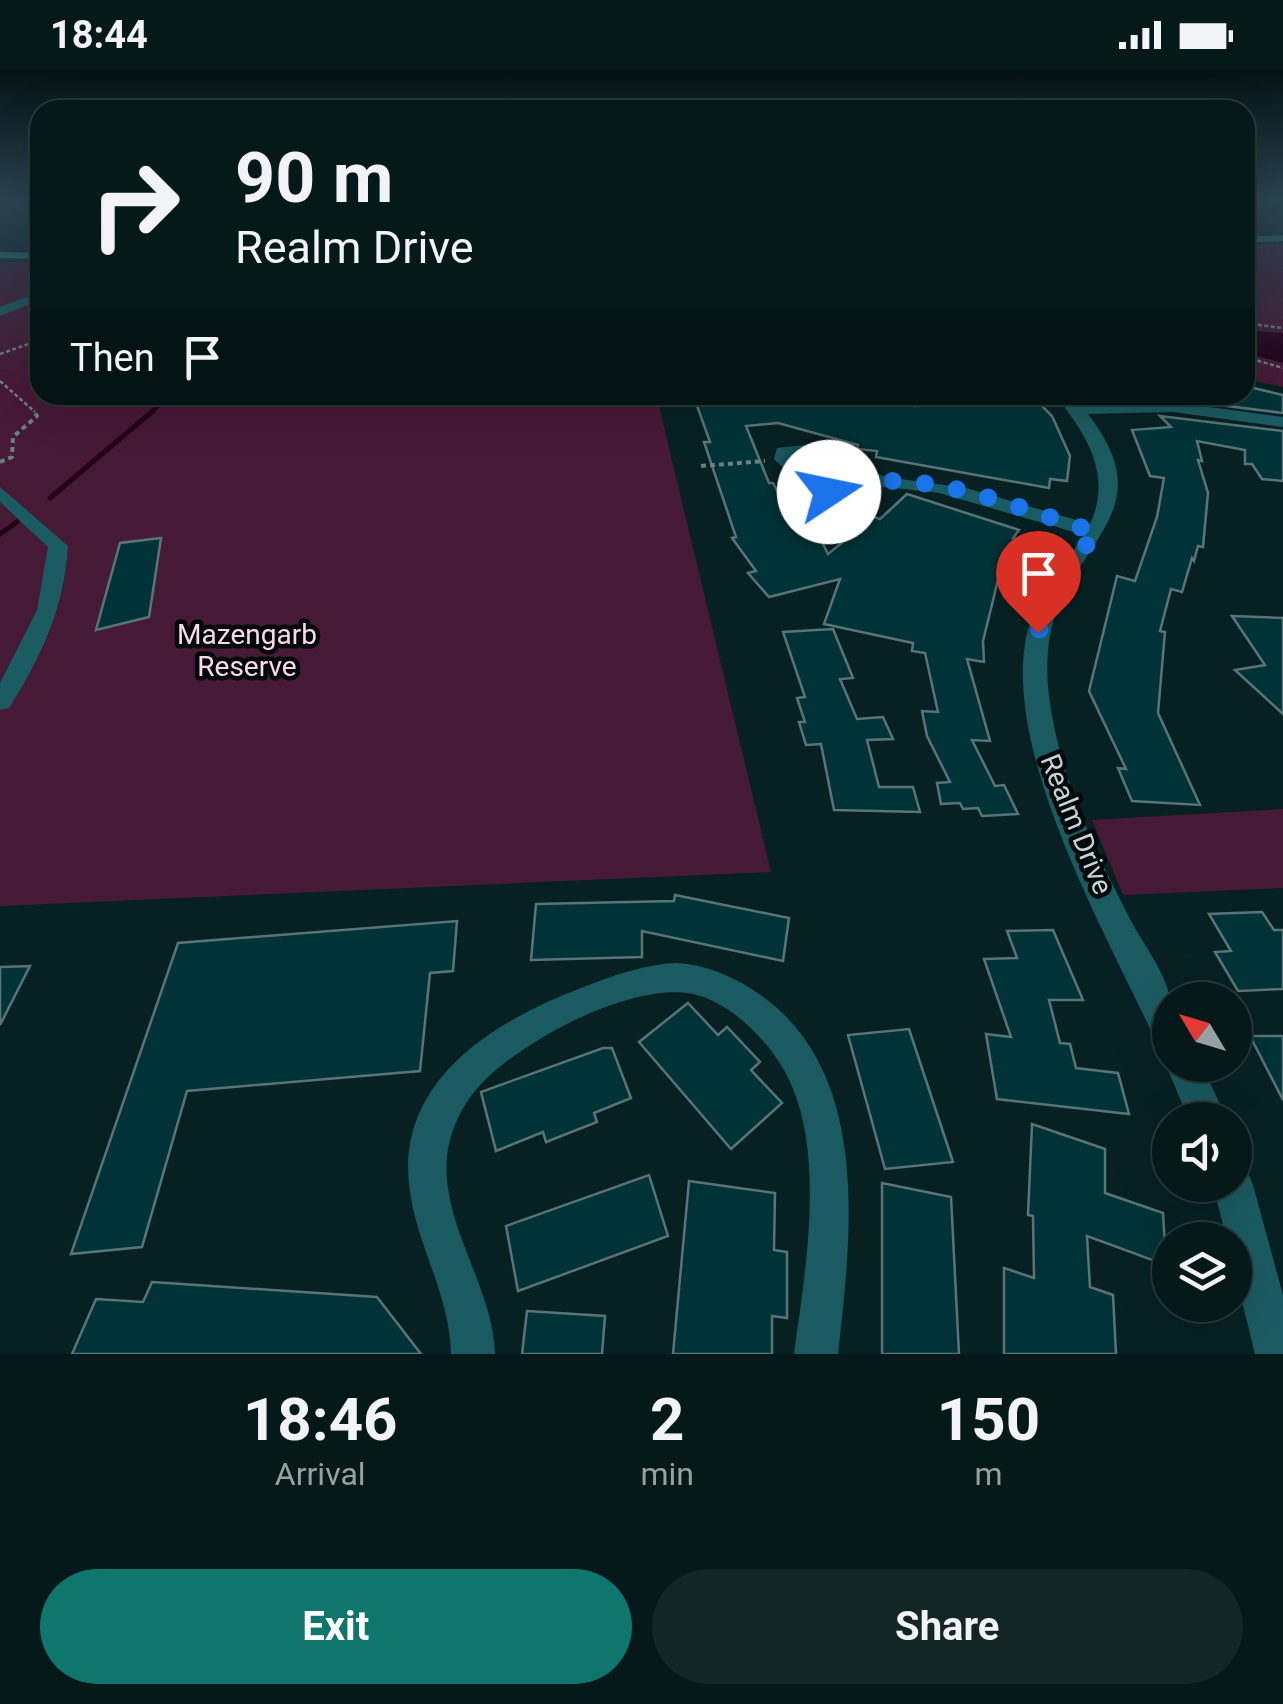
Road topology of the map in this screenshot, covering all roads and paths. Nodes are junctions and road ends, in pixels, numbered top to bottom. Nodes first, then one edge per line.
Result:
1 (30, 300) edge
2 (0, 312) edge
3 (1255, 324) edge
4 (1283, 328) edge
5 (30, 344) edge
6 (0, 354) edge
7 (1255, 359) edge
8 (1283, 368) edge
9 (0, 381) edge
10 (30, 404) edge
11 (31, 405) edge
12 (1072, 405) edge
13 (1132, 405) edge
14 (1283, 422) edge
15 (783, 460) junction
16 (0, 462) edge
17 (701, 466) dead end
18 (881, 481) junction
19 (0, 492) edge
20 (1096, 532) junction
21 (0, 702) edge
22 (1152, 995) edge
23 (1237, 1202) edge
24 (473, 1354) edge
25 (816, 1354) edge
26 (1277, 1354) edge

1 - 2 street
3 - 4 path
5 - 6 path
7 - 8 path
9 - 10 path
11 - 16 path
12 - 20 street, Realm Drive
13 - 14 street
15 - 17 path
15 - 18 street
15 - 18 street
18 - 20 street
19 - 21 street
20 - 22 street, Realm Drive
23 - 26 street
24 - 25 street

